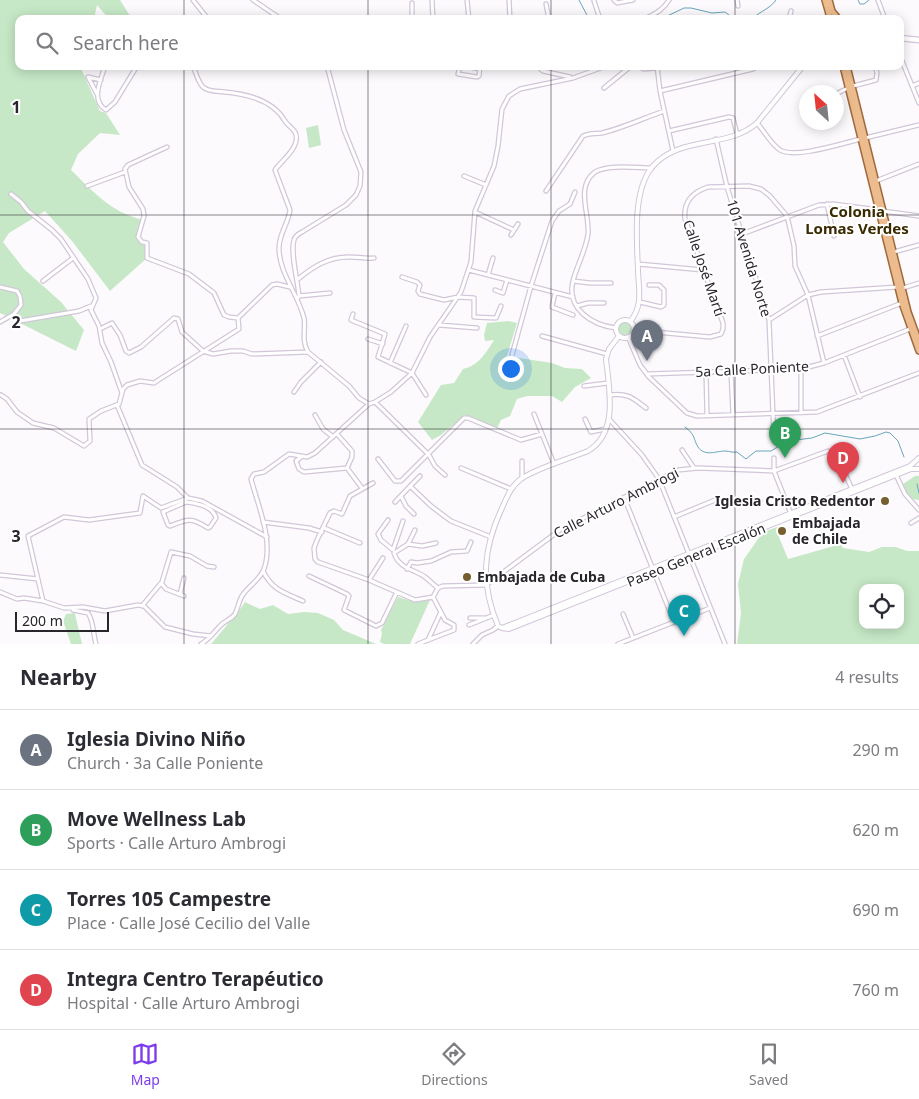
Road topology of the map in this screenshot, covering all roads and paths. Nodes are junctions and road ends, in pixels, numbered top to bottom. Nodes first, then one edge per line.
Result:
1 (193, 0) edge
2 (253, 0) edge
3 (432, 0) edge
4 (467, 0) edge
5 (509, 0) edge
6 (614, 0) edge
7 (632, 0) edge
8 (669, 0) edge
9 (737, 0) edge
10 (826, 0) edge
11 (830, 0) edge
12 (878, 0) edge
13 (594, 1) dead end
14 (412, 3) dead end
15 (546, 4) dead end
16 (738, 6) dead end
17 (791, 11) dead end
18 (205, 15) edge
19 (276, 15) edge
20 (412, 15) edge
21 (433, 15) edge
22 (469, 15) edge
23 (510, 15) edge
24 (548, 15) edge
25 (599, 15) edge
26 (654, 15) edge
27 (790, 15) edge
28 (829, 15) edge
29 (836, 15) edge
30 (884, 15) edge
31 (904, 37) edge
32 (919, 39) edge
33 (904, 66) edge
34 (104, 70) edge
35 (135, 70) edge
36 (195, 70) edge
37 (329, 70) edge
38 (459, 70) edge
39 (480, 70) edge
40 (591, 70) edge
41 (626, 70) edge
42 (656, 70) edge
43 (749, 70) edge
44 (800, 70) edge
45 (844, 70) edge
46 (848, 70) edge
47 (876, 70) edge
48 (543, 71) edge
49 (573, 78) junction
50 (101, 80) junction
51 (919, 83) edge
52 (912, 86) junction
53 (850, 87) junction
54 (604, 88) dead end
55 (844, 90) edge
56 (660, 91) junction
57 (97, 94) junction
58 (919, 103) edge
59 (664, 111) junction
60 (756, 123) junction
61 (919, 125) edge
62 (669, 131) junction
63 (737, 134) junction
64 (863, 138) junction
65 (716, 139) junction
66 (167, 147) dead end
67 (673, 152) junction
68 (919, 164) edge
69 (652, 168) junction
70 (125, 172) junction
71 (464, 176) dead end
72 (876, 181) junction
73 (486, 185) junction
74 (88, 186) dead end
75 (727, 187) junction
76 (546, 191) dead end
77 (575, 192) dead end
78 (11, 194) dead end
79 (828, 204) junction
80 (881, 211) junction
81 (475, 212) junction
82 (787, 216) junction
83 (919, 216) edge
84 (518, 224) dead end
85 (514, 230) junction
86 (742, 234) junction
87 (511, 235) dead end
88 (834, 236) dead end
89 (919, 245) edge
90 (894, 252) junction
91 (73, 258) junction
92 (374, 258) dead end
93 (493, 258) dead end
94 (638, 264) junction
95 (469, 270) junction
96 (703, 270) junction
97 (488, 275) junction
98 (402, 277) dead end
99 (298, 280) junction
100 (507, 280) junction
101 (43, 281) dead end
102 (573, 281) junction
103 (611, 282) dead end
104 (919, 283) edge
105 (649, 284) dead end
106 (531, 286) junction
107 (0, 287) edge
108 (290, 287) junction
109 (901, 287) junction
110 (495, 290) dead end
111 (330, 293) dead end
112 (555, 293) junction
113 (808, 295) junction
114 (458, 297) junction
115 (572, 297) junction
116 (298, 298) junction
117 (640, 302) junction
118 (604, 303) dead end
119 (902, 303) junction
120 (92, 306) junction
121 (501, 306) dead end
122 (577, 306) junction
123 (14, 314) junction
124 (353, 314) dead end
125 (574, 315) dead end
126 (238, 318) junction
127 (769, 320) junction
128 (0, 322) edge
129 (630, 322) junction
130 (438, 325) junction
131 (406, 326) dead end
132 (477, 328) dead end
133 (616, 328) junction
134 (100, 329) junction
135 (910, 329) junction
136 (633, 330) junction
137 (542, 336) dead end
138 (619, 336) junction
139 (817, 336) junction
140 (628, 337) junction
141 (368, 338) dead end
142 (919, 342) edge
143 (383, 344) junction
144 (203, 351) junction
145 (919, 351) edge
146 (308, 352) junction
147 (607, 354) junction
148 (512, 355) dead end
149 (844, 355) junction
150 (321, 362) junction
151 (390, 363) junction
152 (824, 363) junction
153 (801, 369) junction
154 (770, 370) junction
155 (706, 372) junction
156 (731, 372) junction
157 (412, 373) junction
158 (919, 373) edge
159 (646, 374) junction
160 (608, 383) junction
161 (584, 386) dead end
162 (294, 392) dead end
163 (122, 393) junction
164 (1, 395) edge
165 (426, 395) dead end
166 (609, 395) junction
167 (860, 396) junction
168 (375, 402) junction
169 (117, 404) junction
170 (369, 404) junction
171 (646, 408) dead end
172 (801, 412) junction
173 (534, 414) dead end
174 (733, 414) junction
175 (772, 414) junction
176 (316, 415) dead end
177 (707, 415) junction
178 (585, 419) dead end
179 (609, 419) junction
180 (605, 429) junction
181 (542, 434) junction
182 (335, 436) junction
183 (774, 438) dead end
184 (682, 450) dead end
185 (428, 454) junction
186 (301, 456) junction
187 (774, 458) dead end
188 (919, 458) edge
189 (378, 459) dead end
190 (522, 460) dead end
191 (554, 464) junction
192 (347, 468) junction
193 (461, 468) dead end
194 (694, 468) junction
195 (919, 468) edge
196 (774, 471) junction
197 (445, 475) dead end
198 (896, 475) junction
199 (420, 476) dead end
200 (522, 478) junction
201 (659, 479) junction
202 (373, 483) dead end
203 (410, 486) junction
204 (362, 488) junction
205 (511, 489) junction
206 (852, 491) junction
207 (401, 496) junction
208 (624, 497) junction
209 (188, 498) junction
210 (760, 501) dead end
211 (395, 502) dead end
212 (202, 503) junction
213 (919, 510) edge
214 (414, 514) dead end
215 (791, 515) junction
216 (674, 517) junction
217 (919, 518) edge
218 (388, 520) dead end
219 (404, 521) dead end
220 (263, 522) junction
221 (911, 523) dead end
222 (313, 530) junction
223 (323, 530) junction
224 (415, 530) dead end
225 (267, 537) junction
226 (491, 537) junction
227 (317, 540) junction
228 (471, 542) dead end
229 (360, 543) dead end
230 (408, 544) junction
231 (436, 544) dead end
232 (394, 551) junction
233 (690, 555) junction
234 (383, 558) dead end
235 (214, 568) dead end
236 (407, 569) junction
237 (263, 570) junction
238 (653, 570) junction
239 (0, 575) edge
240 (309, 576) dead end
241 (184, 578) dead end
242 (38, 579) junction
243 (369, 580) junction
244 (161, 583) junction
245 (486, 585) junction
246 (438, 588) junction
247 (0, 592) edge
248 (397, 592) junction
249 (433, 596) junction
250 (43, 601) junction
251 (303, 601) dead end
252 (142, 606) junction
253 (72, 608) junction
254 (710, 608) junction
255 (440, 614) junction
256 (623, 614) dead end
257 (494, 615) junction
258 (470, 618) dead end
259 (487, 618) junction
260 (674, 622) junction
261 (469, 625) dead end
262 (500, 627) junction
263 (212, 636) junction
264 (633, 638) junction
265 (428, 640) junction
266 (96, 644) edge
267 (201, 644) edge
268 (418, 644) edge
269 (472, 644) edge
270 (618, 644) edge
271 (725, 644) edge

1 - 18 street
2 - 19 street
3 - 21 street
4 - 22 street
5 - 23 street
6 - 7 street
8 - 26 street
9 - 16 street
10 - 28 main road
11 - 29 main road
12 - 30 street
13 - 25 street
14 - 20 street
15 - 24 street
17 - 27 street
31 - 32 main road
33 - 52 street
34 - 50 street
35 - 57 street
36 - 108 street
37 - 99 street
38 - 39 street
40 - 49 street
41 - 54 street
42 - 56 street
43 - 56 street
44 - 60 street
45 - 53 main road
46 - 53 main road
47 - 53 street
48 - 49 street
49 - 73 street
50 - 57 street
50 - 57 street
51 - 52 street
52 - 58 street
53 - 55 street
53 - 64 main road
56 - 59 street
59 - 62 street
59 - 76 street
60 - 63 street
60 - 64 street
61 - 64 street
62 - 63 street
62 - 67 street
63 - 65 street
64 - 72 main road
64 - 80 main road
65 - 67 street
65 - 75 street, 101 Avenida Norte
66 - 70 street
67 - 69 street
68 - 72 street
69 - 94 street
69 - 102 street
70 - 74 street
70 - 126 street
71 - 73 street
72 - 80 main road
73 - 81 street
75 - 82 street, Calle José Martí
75 - 86 street, 101 Avenida Norte
75 - 96 street, Calle José Martí
77 - 106 street
78 - 91 street
79 - 80 street
79 - 82 street
79 - 88 street
80 - 83 street
80 - 90 main road
80 - 109 main road
81 - 85 street
81 - 95 street
82 - 86 street
82 - 113 street, Calle José Martí
84 - 85 street
85 - 87 street
86 - 127 street, 101 Avenida Norte
89 - 90 street
90 - 109 main road
91 - 101 street
91 - 120 street
92 - 99 street
93 - 97 street
94 - 96 street
94 - 117 street
95 - 97 street
95 - 114 street
96 - 136 street, Calle José Martí
97 - 100 street
98 - 114 street
99 - 116 street
100 - 106 street
100 - 110 street
102 - 103 street
102 - 115 street
104 - 109 street
105 - 117 street
106 - 112 street
106 - 148 street
107 - 123 street
108 - 116 street
108 - 126 street
109 - 113 street
109 - 119 main road
109 - 142 main road
111 - 116 street
112 - 115 street
112 - 125 street
113 - 127 street
113 - 139 street, Calle José Martí
114 - 121 street
114 - 130 street
115 - 122 street
116 - 146 street
117 - 129 street
118 - 122 street
119 - 135 main road
119 - 139 street
120 - 123 street
120 - 134 street
122 - 133 street
123 - 128 street
124 - 143 street
126 - 144 street
127 - 154 street, 101 Avenida Norte
129 - 133 street
129 - 136 street
130 - 132 street
130 - 157 street
131 - 151 street
133 - 138 street
134 - 144 street
134 - 163 street
135 - 145 main road
135 - 149 street, 5a Calle Poniente
136 - 140 street
137 - 147 street
138 - 140 street
138 - 147 street
139 - 152 street, Calle José Martí
140 - 159 street
141 - 143 street
143 - 151 street
144 - 146 street
144 - 163 street
146 - 150 street
147 - 160 street
149 - 152 street, 5a Calle Poniente
149 - 167 street
150 - 162 street
150 - 170 street
151 - 157 street
152 - 153 street, 5a Calle Poniente
153 - 154 street, 5a Calle Poniente
153 - 172 street
154 - 156 street, 5a Calle Poniente
154 - 175 street, 101 Avenida Norte
155 - 156 street, 5a Calle Poniente
155 - 159 street, 5a Calle Poniente
155 - 177 street
156 - 174 street
157 - 165 street
157 - 168 street
158 - 167 street
159 - 177 street
160 - 161 street
160 - 166 street
163 - 169 street
164 - 169 street
166 - 171 street
166 - 179 street
167 - 172 street
168 - 170 street
168 - 185 street
169 - 209 street
170 - 182 street
172 - 175 street
173 - 181 street
174 - 175 street
174 - 177 street
175 - 183 street, 101 Avenida Norte
176 - 182 street
178 - 180 street
179 - 180 street
179 - 201 street
180 - 191 street
181 - 185 street
181 - 191 street
182 - 186 street
182 - 192 street
184 - 194 street
185 - 189 street
185 - 197 street
186 - 192 street
186 - 220 street
187 - 196 street
188 - 206 street, Paseo General Escalón
190 - 200 street
191 - 200 street
192 - 204 street
193 - 205 street
194 - 196 street, Calle Arturo Ambrogi
194 - 201 street, Calle Arturo Ambrogi
195 - 198 street, Paseo General Escalón
196 - 206 street, Calle Arturo Ambrogi
196 - 215 street
198 - 206 street, Paseo General Escalón
198 - 213 street
199 - 203 street
200 - 205 street
201 - 208 street, Calle Arturo Ambrogi
201 - 216 street
202 - 204 street
203 - 207 street
203 - 226 street
204 - 223 street
205 - 226 street
206 - 215 street, Paseo General Escalón
207 - 211 street
207 - 214 street
208 - 238 street
208 - 245 street, Calle Arturo Ambrogi
209 - 212 street
209 - 242 street
210 - 216 street
212 - 212 street
212 - 225 street
215 - 233 street, Paseo General Escalón
216 - 233 street
217 - 221 street
218 - 232 street
219 - 232 street
220 - 222 street
220 - 225 street
222 - 223 street
222 - 227 street
223 - 227 street
223 - 229 street
224 - 230 street
225 - 237 street
226 - 245 street
227 - 243 street
228 - 236 street
230 - 231 street
230 - 232 street
232 - 236 street
233 - 238 street, Paseo General Escalón
233 - 254 street
234 - 243 street
235 - 244 street
236 - 246 street
237 - 251 street
237 - 263 street
238 - 260 street
238 - 262 street, Paseo General Escalón
239 - 242 street
240 - 248 street
241 - 244 street
242 - 250 street
243 - 248 street
244 - 252 street
245 - 246 street
245 - 257 street
246 - 249 street
247 - 250 street
248 - 249 street
249 - 255 street
250 - 253 street
252 - 253 street
252 - 263 street
253 - 266 street
254 - 260 street
254 - 271 street
255 - 265 street
255 - 265 street
256 - 264 street
257 - 259 street
257 - 262 street
258 - 259 street
259 - 261 street
260 - 264 street
262 - 269 street
263 - 267 street
264 - 270 street
265 - 268 street

